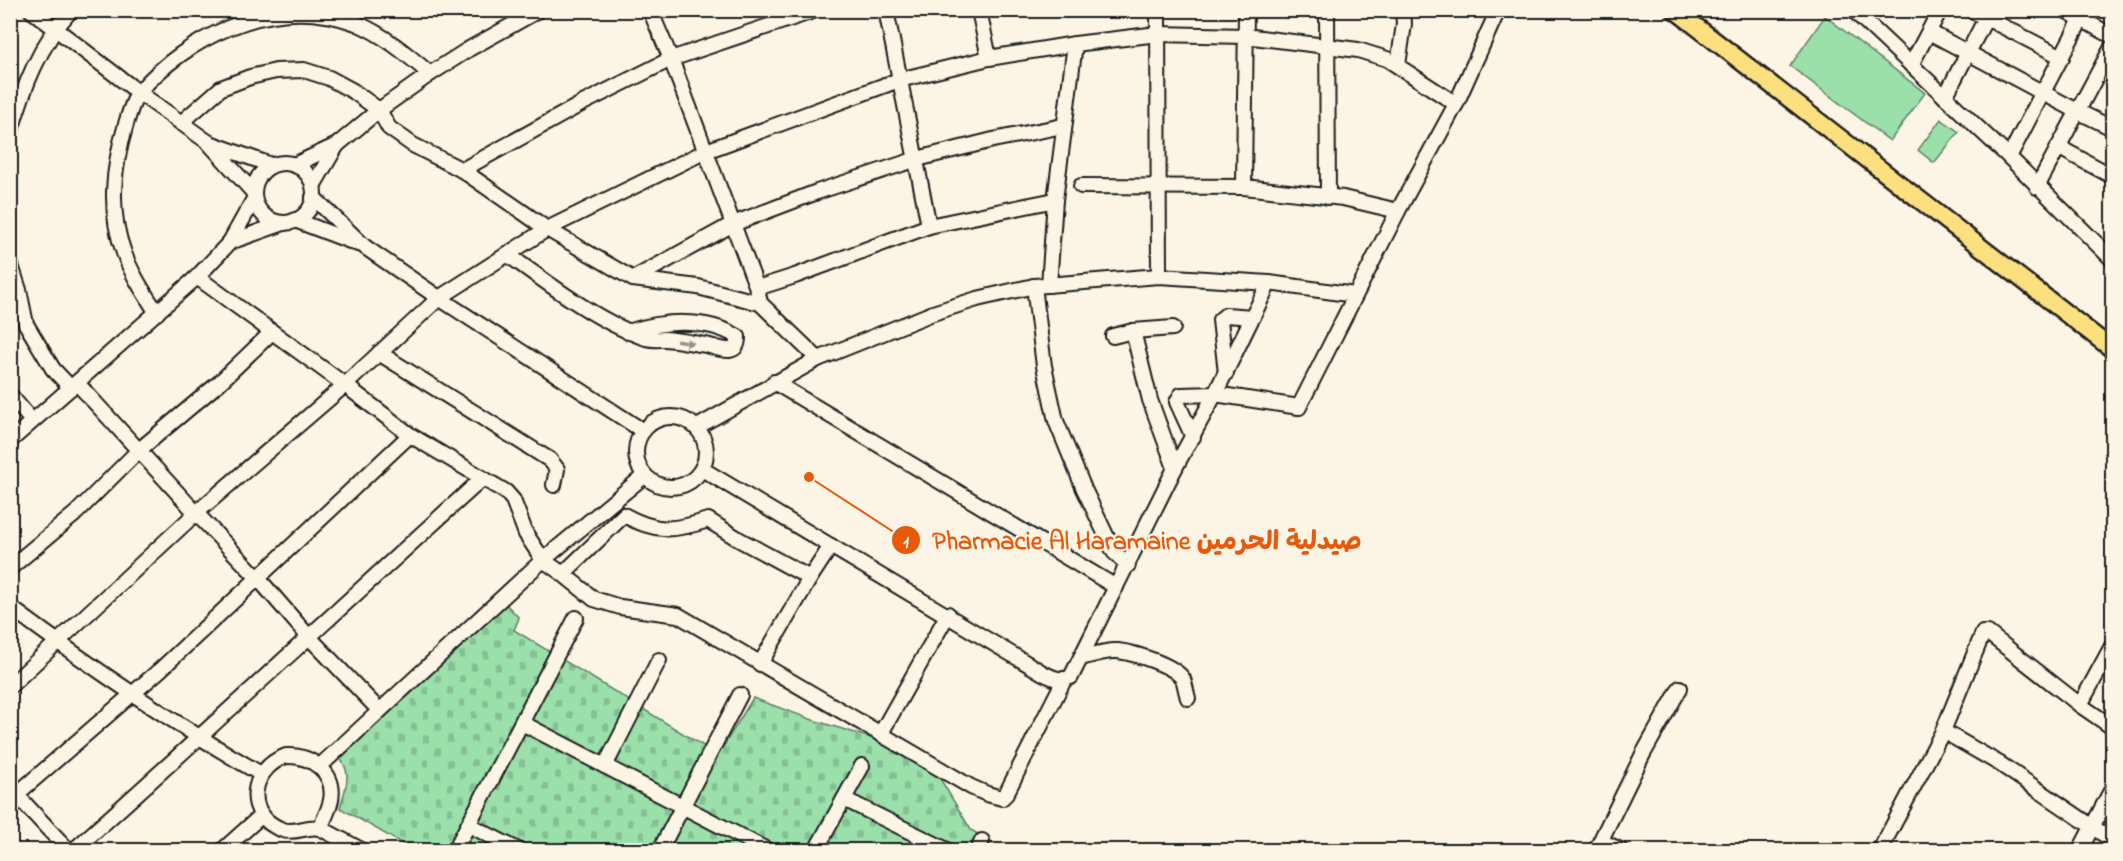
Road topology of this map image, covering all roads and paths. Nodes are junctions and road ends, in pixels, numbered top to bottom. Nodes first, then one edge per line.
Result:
1 (31, 10) edge
2 (71, 10) edge
3 (539, 10) edge
4 (650, 10) edge
5 (816, 10) edge
6 (886, 10) edge
7 (979, 10) edge
8 (1158, 10) edge
9 (1245, 10) edge
10 (1327, 10) edge
11 (1403, 10) edge
12 (1498, 10) edge
13 (1675, 10) edge
14 (1940, 10) edge
15 (1971, 10) edge
16 (2065, 10) edge
17 (286, 11) edge
18 (1856, 12) edge
19 (514, 15) edge
20 (2084, 15) edge
21 (1986, 18) junction
22 (55, 28) junction
23 (1929, 32) junction
24 (1158, 34) junction
25 (1245, 36) junction
26 (2112, 36) edge
27 (1075, 44) junction
28 (1327, 46) junction
29 (2112, 47) edge
30 (1967, 54) junction
31 (2061, 57) junction
32 (989, 58) junction
33 (671, 59) junction
34 (1398, 65) junction
35 (1911, 65) junction
36 (430, 74) junction
37 (899, 80) junction
38 (138, 92) junction
39 (2043, 93) junction
40 (1945, 97) junction
41 (1456, 104) junction
42 (379, 110) junction
43 (2079, 112) junction
44 (181, 123) junction
45 (1063, 126) junction
46 (2112, 128) edge
47 (10, 134) edge
48 (208, 142) junction
49 (337, 145) junction
50 (2058, 147) junction
51 (706, 151) junction
52 (2009, 157) junction
53 (917, 159) junction
54 (271, 165) junction
55 (294, 165) junction
56 (462, 170) junction
57 (2112, 176) edge
58 (1160, 185) junction
59 (1081, 186) dead end
60 (1244, 187) junction
61 (2037, 187) junction
62 (313, 192) junction
63 (254, 196) junction
64 (1328, 197) junction
65 (1055, 200) junction
66 (1398, 211) junction
67 (290, 221) junction
68 (733, 224) junction
69 (929, 226) junction
70 (547, 229) junction
71 (230, 242) junction
72 (365, 247) junction
73 (507, 254) junction
74 (2112, 259) edge
75 (10, 262) edge
76 (1159, 276) junction
77 (196, 277) junction
78 (633, 279) junction
79 (1269, 283) junction
80 (1049, 285) junction
81 (1034, 286) junction
82 (757, 288) junction
83 (1355, 295) junction
84 (439, 298) junction
85 (760, 303) junction
86 (157, 313) junction
87 (1253, 317) junction
88 (1173, 328) dead end
89 (1133, 331) junction
90 (272, 332) junction
91 (628, 332) junction
92 (1113, 336) dead end
93 (2112, 349) edge
94 (379, 353) junction
95 (818, 359) junction
96 (1226, 373) junction
97 (774, 382) junction
98 (345, 385) junction
99 (74, 386) junction
100 (1215, 394) junction
101 (10, 395) edge
102 (32, 421) junction
103 (697, 427) junction
104 (643, 431) junction
105 (410, 435) junction
106 (1193, 437) junction
107 (10, 441) edge
108 (138, 451) junction
109 (1175, 468) junction
110 (702, 470) junction
111 (644, 476) junction
112 (482, 479) junction
113 (554, 485) dead end
114 (611, 504) junction
115 (196, 513) junction
116 (624, 516) junction
117 (831, 546) junction
118 (543, 560) junction
119 (1128, 565) junction
120 (10, 568) edge
121 (563, 574) junction
122 (257, 577) junction
123 (810, 579) junction
124 (1116, 587) junction
125 (10, 608) edge
126 (948, 614) junction
127 (576, 618) dead end
128 (308, 636) junction
129 (58, 642) junction
130 (2112, 646) edge
131 (1081, 658) junction
132 (659, 660) dead end
133 (760, 664) junction
134 (1064, 680) junction
135 (10, 686) edge
136 (1680, 688) dead end
137 (132, 693) junction
138 (740, 695) dead end
139 (1188, 698) dead end
140 (2080, 705) junction
141 (379, 710) junction
142 (522, 723) junction
143 (2112, 727) edge
144 (1943, 731) junction
145 (881, 733) junction
146 (199, 738) junction
147 (320, 766) junction
148 (605, 766) junction
149 (862, 766) dead end
150 (261, 774) junction
151 (2112, 789) edge
152 (12, 794) edge
153 (844, 799) junction
154 (683, 806) junction
155 (262, 815) junction
156 (469, 825) junction
157 (2092, 827) junction
158 (320, 828) junction
159 (2112, 840) edge
160 (1598, 846) edge
161 (68, 850) edge
162 (74, 850) edge
163 (223, 850) edge
164 (361, 850) edge
165 (455, 850) edge
166 (518, 850) edge
167 (660, 850) edge
168 (767, 850) edge
169 (816, 850) edge
170 (947, 850) edge
171 (1620, 850) edge
172 (1880, 850) edge
173 (2080, 850) edge

1 - 22 street
2 - 22 street
3 - 19 street
4 - 33 street
5 - 33 street
6 - 37 street
7 - 32 street
8 - 24 street
9 - 25 street
10 - 28 street
11 - 34 street
12 - 41 street
13 - 93 main road
14 - 23 street
15 - 21 street
16 - 20 street
17 - 36 street
17 - 38 street
18 - 35 street
19 - 36 street
20 - 26 street
20 - 31 street
21 - 30 street
21 - 31 street
22 - 38 street
22 - 47 street
23 - 30 street
23 - 35 street
24 - 25 street
24 - 27 street
24 - 58 street
25 - 28 street
25 - 60 street
27 - 32 street
27 - 45 street
28 - 34 street
28 - 64 street
29 - 43 street
30 - 39 street
30 - 40 street
31 - 39 street
32 - 37 street
33 - 51 street
33 - 56 street
34 - 41 street
35 - 40 street
36 - 42 street
37 - 51 street
37 - 53 street
38 - 44 street
38 - 86 street
39 - 43 street
39 - 52 street
40 - 52 street
41 - 66 street
42 - 44 street
42 - 49 street
42 - 56 street
43 - 46 street
43 - 50 street
44 - 48 street
45 - 53 street
45 - 65 street
48 - 54 street
48 - 63 street
49 - 55 street
49 - 62 street
50 - 57 street
50 - 61 street
51 - 68 street
51 - 70 street
52 - 61 street
53 - 68 street
53 - 69 street
54 - 55 street
54 - 63 street
55 - 62 street
56 - 70 street
58 - 59 street
58 - 60 street
58 - 76 street
60 - 64 street
61 - 74 street
62 - 67 street
62 - 72 street
63 - 67 street
63 - 71 street
64 - 66 street
65 - 69 street
65 - 80 street
66 - 83 street
67 - 71 street
67 - 72 street
68 - 78 street
68 - 82 street
69 - 82 street
70 - 73 street
70 - 78 street
71 - 77 street
72 - 84 street
73 - 84 street
73 - 91 street
75 - 99 street
76 - 79 street
76 - 80 street
77 - 86 street
77 - 90 street
78 - 85 street
79 - 83 street
79 - 87 street
80 - 81 street
81 - 95 street
81 - 119 street
82 - 85 street
83 - 100 street
84 - 94 street
84 - 104 street
85 - 95 street
86 - 99 street
87 - 96 street
87 - 96 street
88 - 89 street
89 - 92 street
89 - 109 street
90 - 98 street
90 - 108 street
91 -> 91 street
94 - 98 street
94 - 113 street
95 - 97 street
96 - 100 street
97 - 103 street
97 - 124 street
98 - 105 street
98 - 115 street
99 - 102 street
99 - 108 street
100 - 106 street
100 - 106 street
101 - 102 street
102 - 107 street
103 - 104 street
103 - 110 street
104 - 111 street
105 - 112 street
105 - 122 street
106 - 109 street
108 - 115 street
108 - 120 street
109 - 119 street
110 - 111 street
110 - 117 street
111 - 114 street
112 - 118 street
112 - 128 street
114 - 116 street
114 - 118 street
115 - 122 street
115 - 129 street
116 - 121 street
116 - 123 street
117 - 123 street
117 - 126 street
118 - 121 street
118 - 141 street
119 - 124 street
121 - 133 street
122 - 128 street
122 - 137 street
123 - 133 street
124 - 131 street
125 - 129 street
126 - 134 street
126 - 145 street
127 - 142 street
128 - 141 street
128 - 146 street
129 - 135 street
129 - 137 street
130 - 140 street
131 - 134 street
131 - 139 street
132 - 148 street
133 - 145 street
134 - 145 street
136 - 160 street
137 - 146 street
137 - 152 street
138 - 154 street
140 - 143 street
140 - 144 street
141 - 147 street
142 - 148 street
142 - 156 street
144 - 157 street
144 - 172 street
146 - 150 street
146 - 162 street
147 - 150 street
147 - 158 street
148 - 154 street
149 - 153 street
150 - 155 street
151 - 157 street
152 - 161 street
153 - 169 street
153 - 170 street
154 - 167 street
154 - 168 street
155 - 158 street
155 - 163 street
156 - 165 street
156 - 166 street
157 - 159 street
157 - 173 street
158 - 164 street
160 - 171 street

